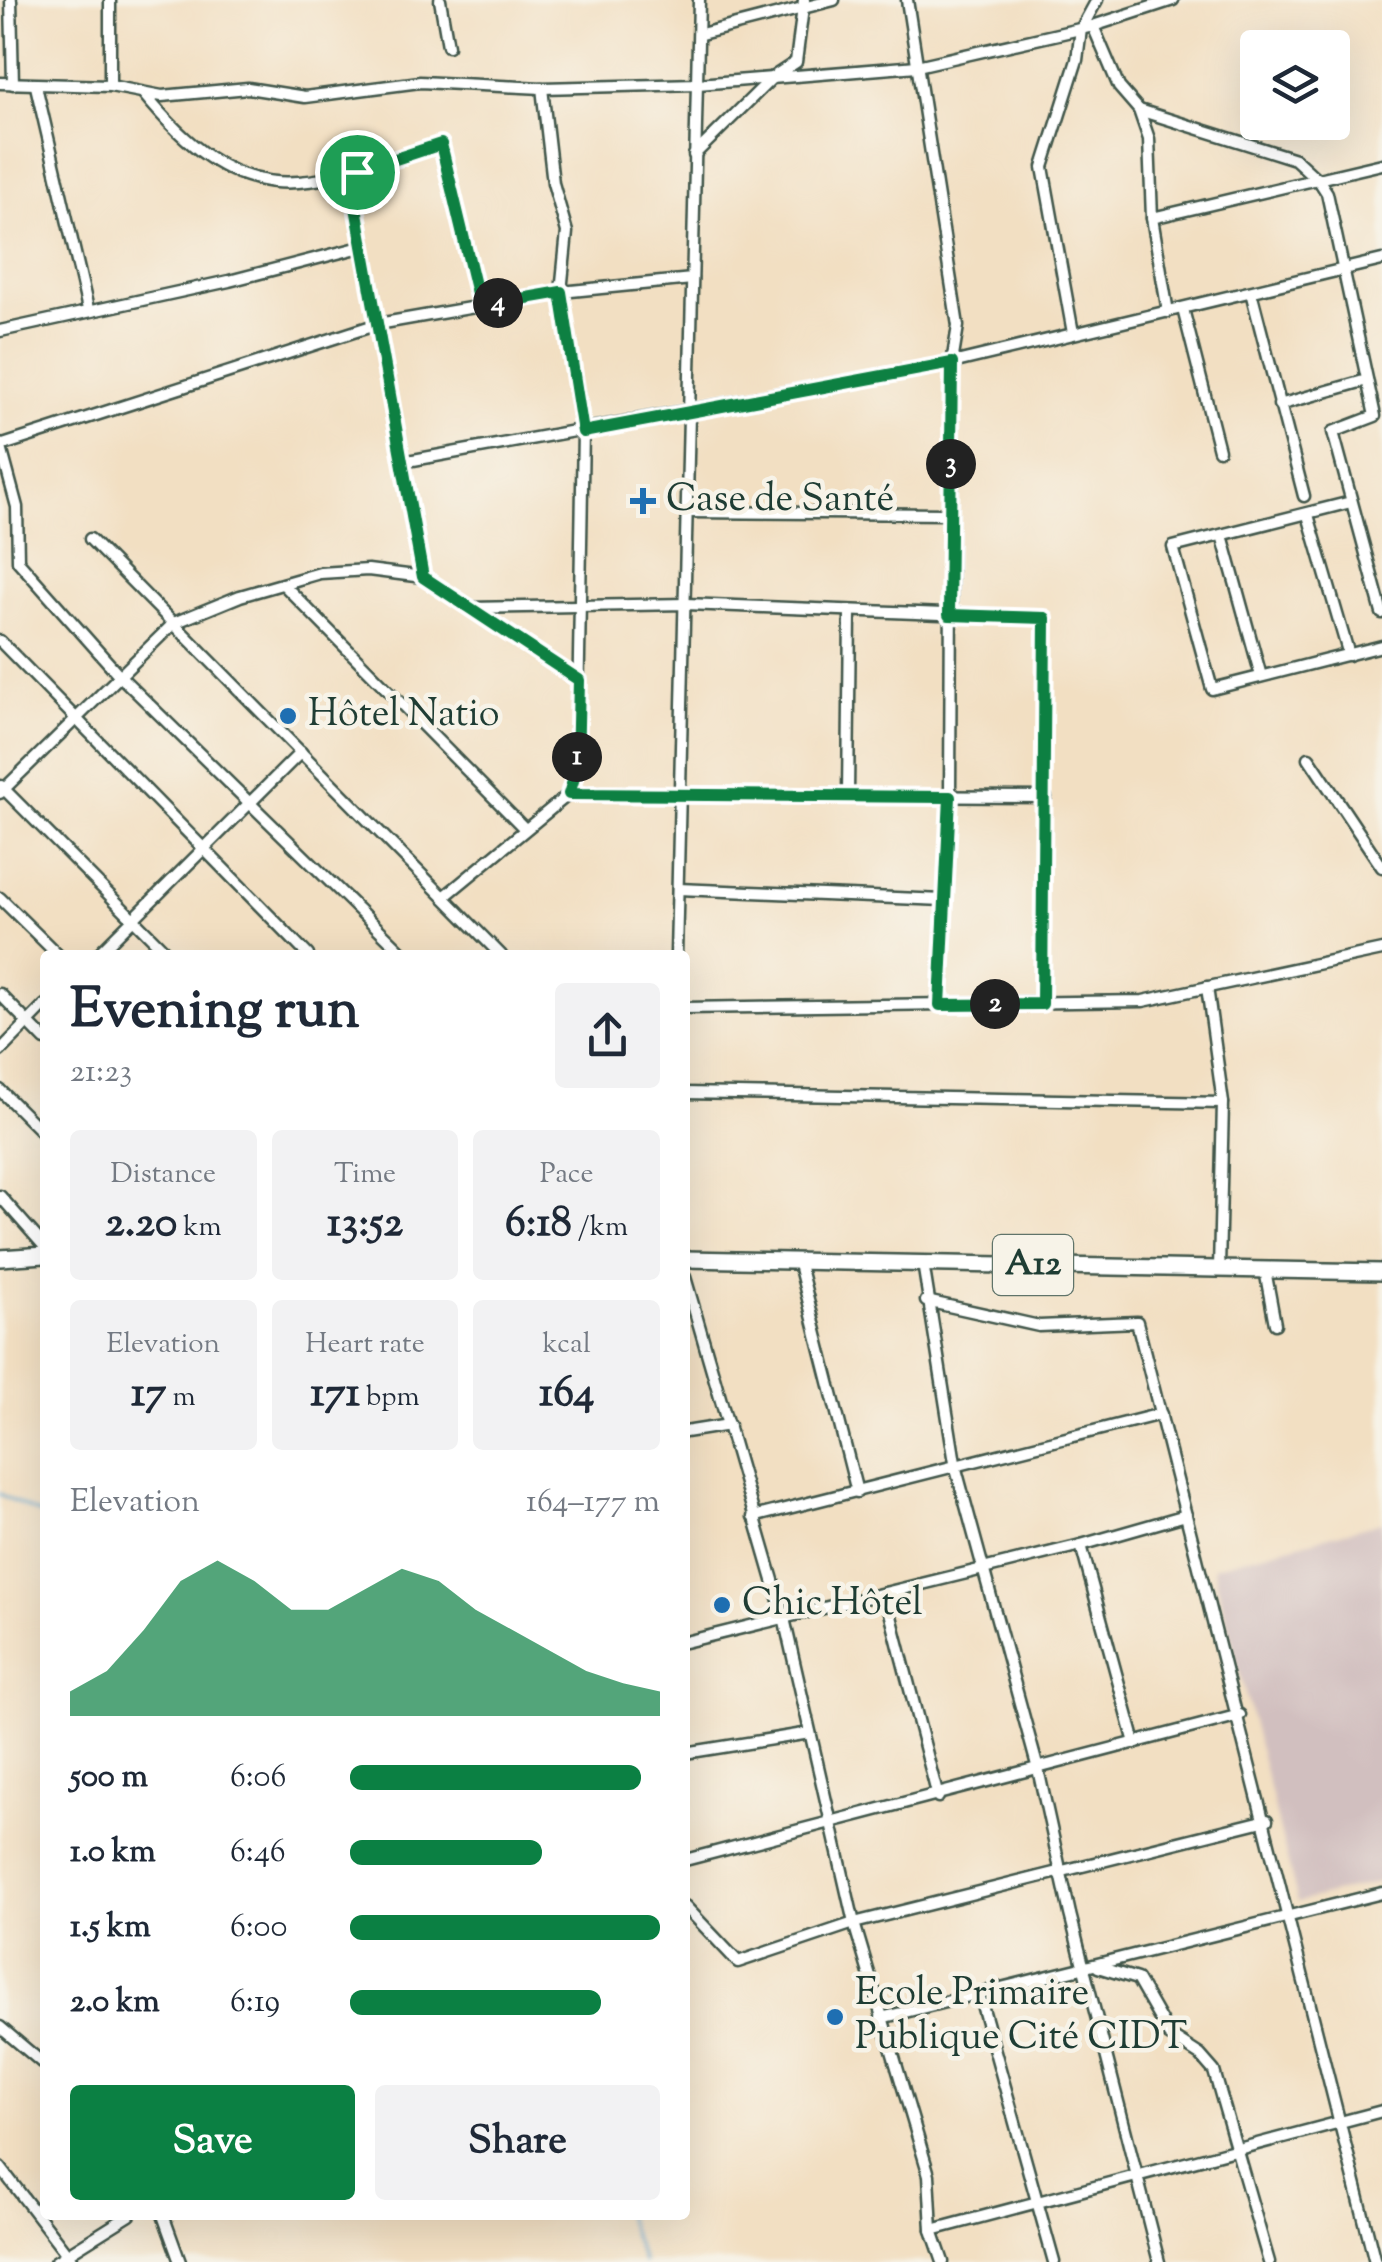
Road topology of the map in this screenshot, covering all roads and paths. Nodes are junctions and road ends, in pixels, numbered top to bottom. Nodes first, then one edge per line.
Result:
1 (11, 0) edge
2 (110, 0) edge
3 (440, 0) edge
4 (699, 0) edge
5 (834, 0) edge
6 (907, 0) edge
7 (1097, 0) edge
8 (1173, 0) edge
9 (805, 4) edge
10 (1087, 28) junction
11 (701, 34) junction
12 (448, 46) dead end
13 (917, 66) junction
14 (772, 77) junction
15 (0, 83) edge
16 (13, 84) junction
17 (698, 84) junction
18 (36, 86) junction
19 (110, 86) junction
20 (542, 88) junction
21 (142, 92) junction
22 (1140, 110) junction
23 (694, 155) junction
24 (1382, 164) edge
25 (350, 174) junction
26 (1320, 182) junction
27 (1152, 218) junction
28 (362, 247) junction
29 (1382, 260) edge
30 (1341, 270) junction
31 (692, 279) junction
32 (561, 292) junction
33 (1251, 292) junction
34 (480, 306) junction
35 (88, 309) junction
36 (1183, 309) junction
37 (1168, 312) junction
38 (378, 324) junction
39 (0, 331) edge
40 (1072, 333) junction
41 (952, 363) junction
42 (1367, 380) junction
43 (1279, 405) junction
44 (690, 412) junction
45 (583, 432) junction
46 (0, 445) edge
47 (1219, 450) dead end
48 (402, 462) junction
49 (1304, 496) dead end
50 (1351, 502) junction
51 (688, 512) junction
52 (950, 514) junction
53 (1308, 515) junction
54 (1222, 535) junction
55 (90, 539) dead end
56 (423, 577) junction
57 (283, 584) junction
58 (686, 604) junction
59 (580, 607) junction
60 (471, 608) junction
61 (850, 612) junction
62 (1382, 614) edge
63 (949, 615) junction
64 (174, 623) junction
65 (0, 641) edge
66 (1382, 646) edge
67 (1348, 656) junction
68 (120, 676) junction
69 (1261, 676) junction
70 (579, 680) junction
71 (74, 720) junction
72 (301, 752) junction
73 (1309, 758) dead end
74 (1, 789) edge
75 (569, 794) junction
76 (848, 795) junction
77 (680, 797) junction
78 (950, 797) junction
79 (1046, 798) junction
80 (252, 802) junction
81 (524, 828) junction
82 (205, 850) junction
83 (1382, 866) edge
84 (678, 890) junction
85 (444, 897) junction
86 (0, 898) edge
87 (944, 900) junction
88 (133, 918) junction
89 (53, 950) edge
90 (102, 950) edge
91 (163, 950) edge
92 (303, 950) edge
93 (400, 950) edge
94 (496, 950) edge
95 (676, 950) edge
96 (1382, 950) edge
97 (1207, 987) junction
98 (0, 994) edge
99 (1042, 1004) junction
100 (940, 1005) junction
101 (690, 1008) edge
102 (40, 1011) edge
103 (28, 1022) junction
104 (40, 1035) edge
105 (0, 1051) edge
106 (0, 1090) edge
107 (690, 1093) edge
108 (1223, 1103) junction
109 (40, 1130) edge
110 (0, 1196) edge
111 (40, 1240) edge
112 (40, 1255) edge
113 (0, 1258) edge
114 (690, 1258) edge
115 (798, 1260) junction
116 (924, 1264) junction
117 (1219, 1269) junction
118 (1266, 1270) junction
119 (1382, 1272) edge
120 (690, 1294) edge
121 (926, 1301) junction
122 (1275, 1324) dead end
123 (1161, 1414) junction
124 (729, 1425) junction
125 (690, 1431) edge
126 (956, 1469) junction
127 (857, 1492) junction
128 (1186, 1514) junction
129 (753, 1517) junction
130 (1081, 1545) junction
131 (982, 1566) junction
132 (885, 1593) junction
133 (784, 1618) junction
134 (690, 1641) edge
135 (1240, 1715) junction
136 (810, 1733) junction
137 (1135, 1743) junction
138 (690, 1752) edge
139 (1038, 1769) junction
140 (938, 1796) junction
141 (830, 1820) junction
142 (1267, 1820) junction
143 (690, 1859) edge
144 (1060, 1872) junction
145 (1382, 1893) edge
146 (690, 1911) edge
147 (1290, 1916) junction
148 (854, 1924) junction
149 (1088, 1966) junction
150 (979, 1994) junction
151 (881, 2018) junction
152 (0, 2027) edge
153 (40, 2060) edge
154 (1382, 2111) edge
155 (1340, 2121) junction
156 (1237, 2146) junction
157 (0, 2167) edge
158 (1136, 2173) junction
159 (1037, 2200) junction
160 (40, 2219) edge
161 (41, 2220) edge
162 (123, 2220) edge
163 (165, 2220) edge
164 (932, 2230) junction
165 (70, 2258) edge
166 (55, 2262) edge
167 (180, 2262) edge
168 (943, 2262) edge
169 (1054, 2262) edge
170 (1159, 2262) edge
171 (1269, 2262) edge
172 (1375, 2262) edge

1 - 16 street
2 - 19 street
3 - 12 street
4 - 11 street
5 - 9 street
6 - 13 street
7 - 10 street
8 - 10 street
9 - 11 street
9 - 14 street
10 - 13 street
10 - 22 street
10 - 40 street
11 - 17 street
13 - 14 street
13 - 41 street
14 - 17 street
14 - 23 street
15 - 16 street
16 - 18 street
17 - 20 street
17 - 23 street
18 - 19 street
18 - 35 street
19 - 21 street
20 - 21 street
20 - 32 street
21 - 25 street
22 - 26 street
22 - 27 street
23 - 31 street
24 - 26 street
25 - 28 street
25 - 34 street
26 - 27 street
26 - 30 street
27 - 37 street
28 - 35 street
28 - 38 street
29 - 30 street
30 - 33 street
30 - 42 street
31 - 32 street
31 - 44 street
32 - 34 street
32 - 45 street
33 - 36 street
33 - 43 street
34 - 38 street
35 - 39 street
36 - 37 street
36 - 47 street
37 - 40 street
38 - 46 street
38 - 48 street
40 - 41 street
41 - 44 street
41 - 52 street
42 - 43 street
42 - 50 street
43 - 49 street
44 - 45 street
44 - 51 street
45 - 48 street
45 - 59 street
46 - 68 street
48 - 56 street
50 - 53 street
50 - 62 street
51 - 52 street
51 - 58 street
52 - 63 street
53 - 54 street
53 - 67 street
54 - 69 street
54 - 69 street
55 - 64 street
56 - 57 street
56 - 60 street
57 - 64 street
57 - 81 street
58 - 59 street
58 - 61 street
58 - 77 street
59 - 60 street
59 - 70 street
60 - 70 street
61 - 63 street
61 - 76 street
63 - 78 street
63 - 79 street
64 - 68 street
64 - 72 street
65 - 71 street
66 - 67 street
67 - 69 street
68 - 71 street
68 - 80 street
70 - 75 street
71 - 74 street
71 - 82 street
72 - 80 street
72 - 85 street
73 - 83 street
74 - 88 street
75 - 77 street
75 - 81 street
76 - 77 street
76 - 78 street
77 - 84 street
78 - 79 street
78 - 87 street
79 - 99 street
80 - 82 street
80 - 93 street
81 - 85 street
82 - 88 street
82 - 92 street
84 - 87 street
84 - 95 street
85 - 94 street
86 - 89 street
87 - 100 street
88 - 90 street
88 - 91 street
96 - 97 street
97 - 99 street
97 - 108 street
98 - 103 street
99 - 100 street
100 - 101 street
102 - 103 street
103 - 104 street
103 - 105 street
106 - 109 street
107 - 108 street
108 - 117 street
110 - 111 street
112 - 113 main road
114 - 115 main road, A12
115 - 116 main road, A12
115 - 127 street
116 - 117 main road, A12
116 - 121 street
117 - 118 main road, A12
118 - 119 main road, A12
118 - 122 street
120 - 124 street
121 - 123 street
121 - 126 street
123 - 126 street
123 - 128 street
124 - 125 street
124 - 129 street
126 - 127 street
126 - 131 street
127 - 129 street
128 - 130 street
128 - 135 street
129 - 133 street
130 - 131 street
130 - 137 street
131 - 132 street
131 - 139 street
132 - 133 street
132 - 140 street
133 - 134 street
133 - 136 street
135 - 137 street
135 - 142 street
136 - 138 street
136 - 141 street
137 - 139 street
139 - 140 street
139 - 144 street
140 - 141 street
141 - 143 street
141 - 148 street
142 - 144 street
142 - 147 street
144 - 148 street
144 - 149 street
145 - 147 street
146 - 148 street
147 - 149 street
147 - 155 street
148 - 151 street
149 - 150 street
149 - 156 street
149 - 158 street
150 - 151 street
150 - 159 street
151 - 164 street
152 - 153 street
154 - 155 street
155 - 156 street
155 - 172 street
156 - 158 street
156 - 171 street
157 - 160 street
158 - 159 street
158 - 170 street
159 - 164 street
159 - 169 street
161 - 165 street
162 - 165 street
163 - 167 street
164 - 168 street
165 - 166 street

